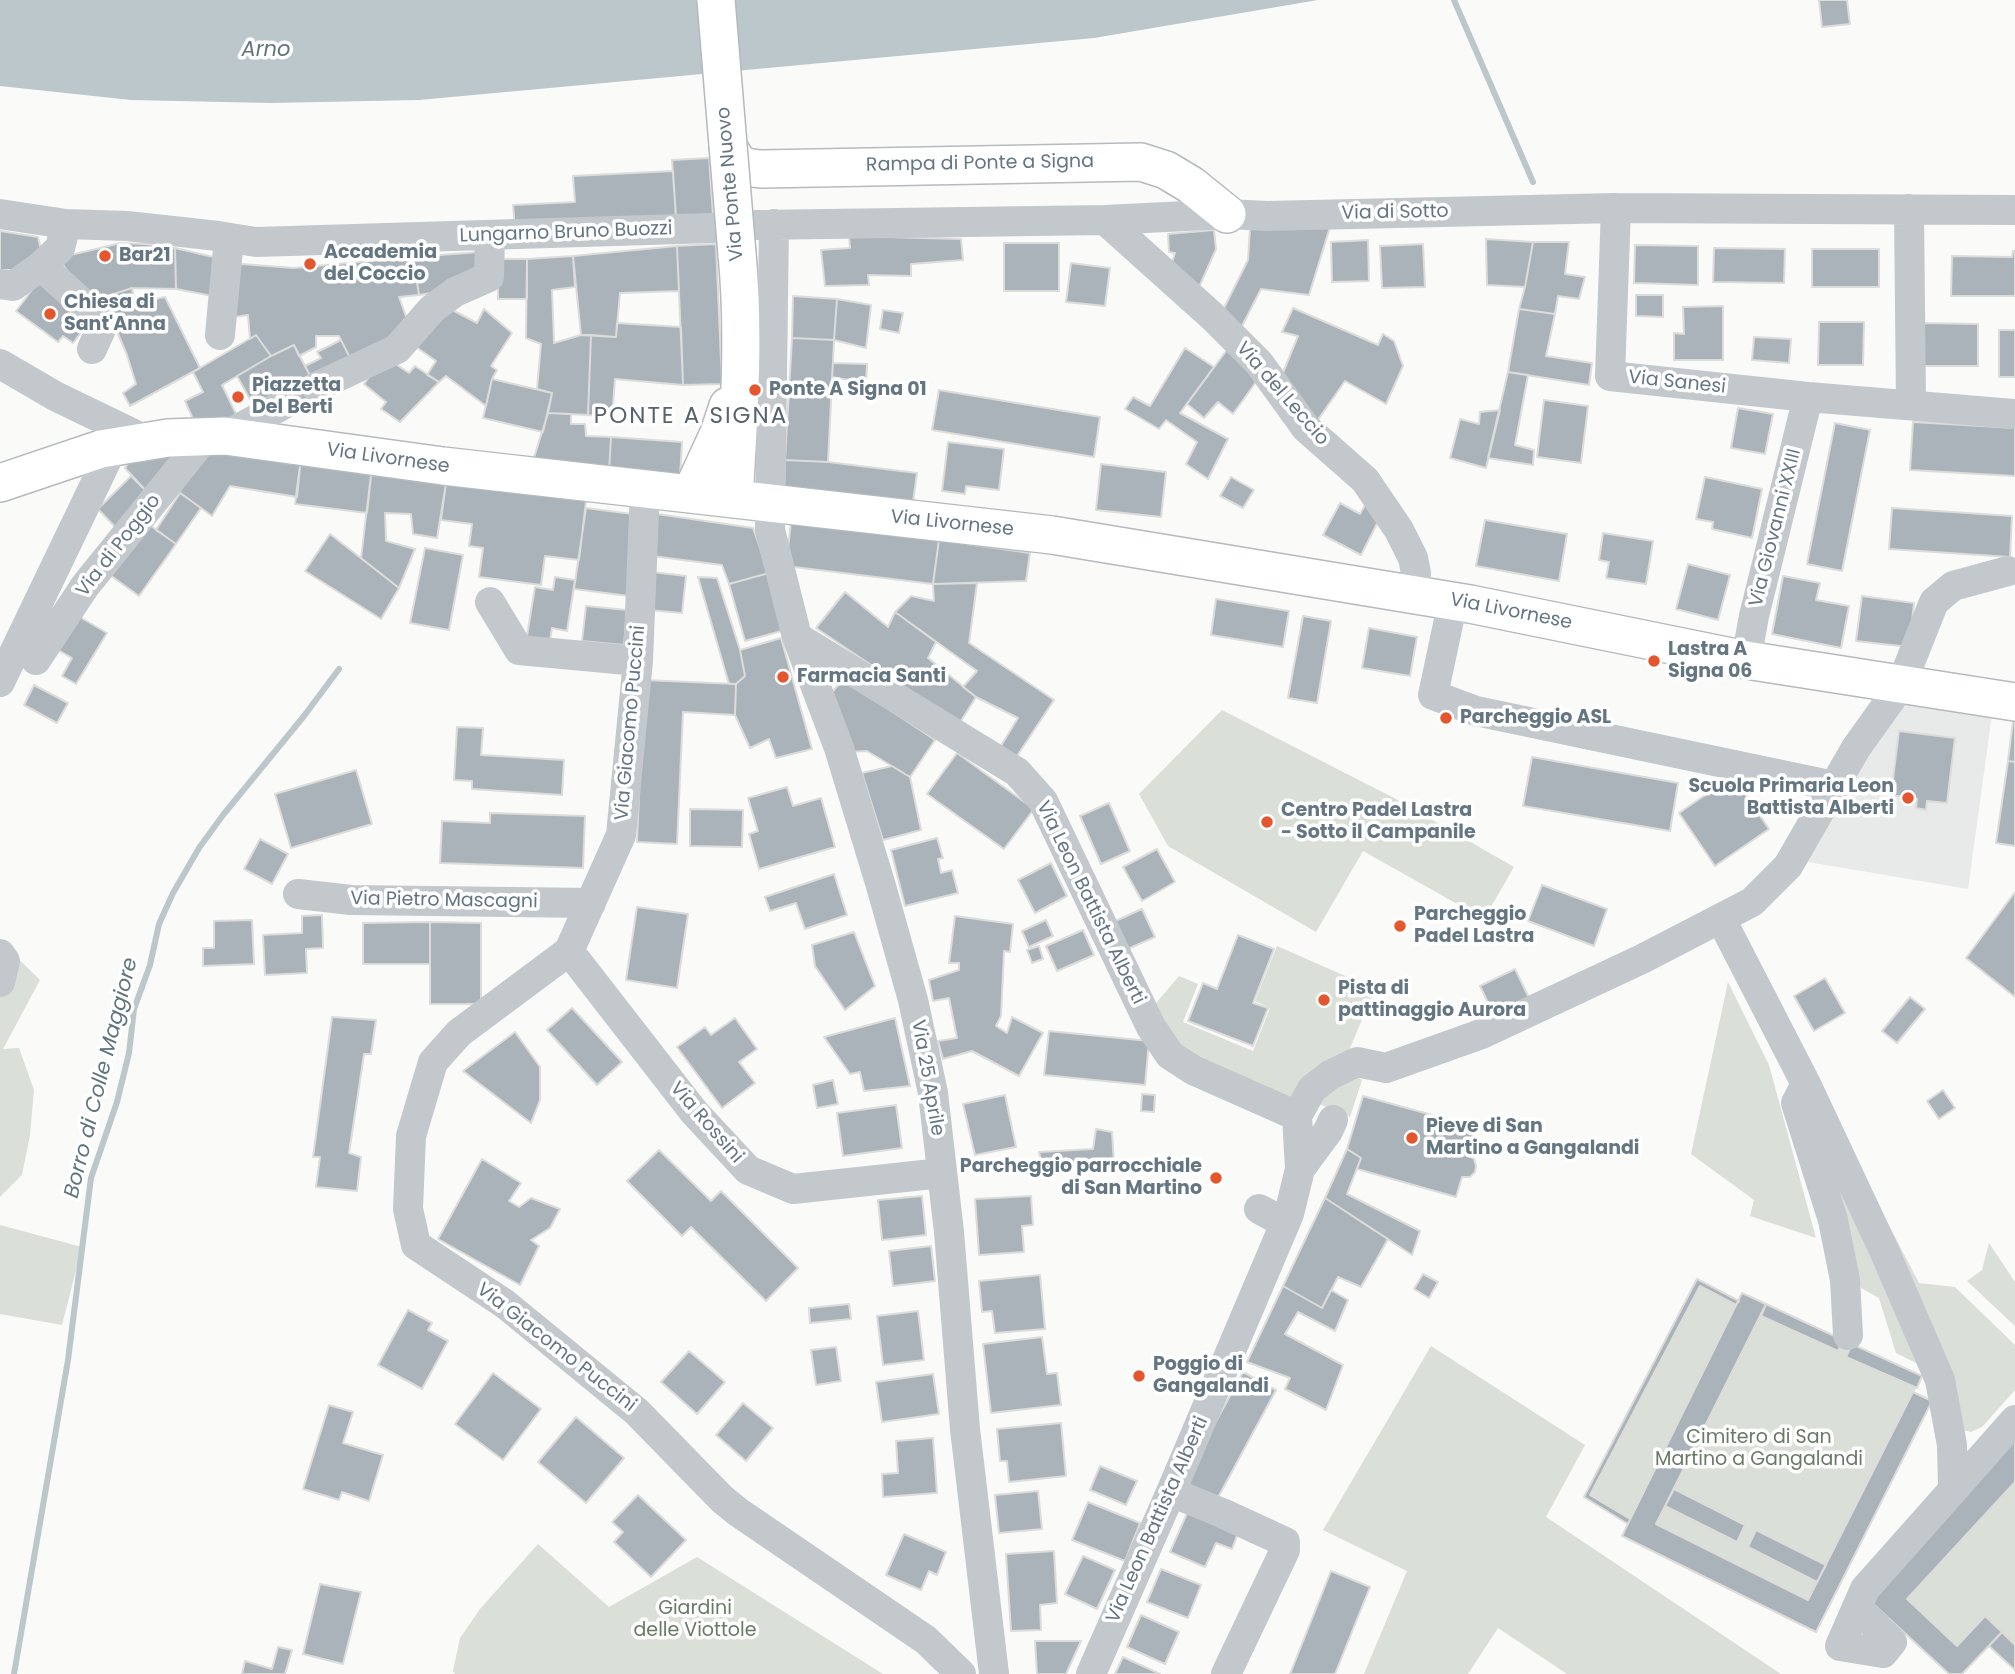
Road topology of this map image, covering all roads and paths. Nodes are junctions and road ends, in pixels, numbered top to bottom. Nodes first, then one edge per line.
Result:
1 (716, 0) edge
2 (728, 146) junction
3 (1616, 208) junction
4 (1909, 209) junction
5 (2015, 209) edge
6 (0, 214) edge
7 (1227, 214) junction
8 (1105, 220) junction
9 (66, 224) junction
10 (745, 233) junction
11 (490, 236) junction
12 (229, 238) junction
13 (41, 266) junction
14 (0, 284) edge
15 (220, 335) dead end
16 (92, 349) dead end
17 (0, 364) edge
18 (740, 369) junction
19 (316, 387) dead end
20 (1808, 397) junction
21 (288, 402) dead end
22 (1912, 405) junction
23 (2015, 414) edge
24 (215, 436) junction
25 (129, 444) junction
26 (0, 483) edge
27 (645, 488) junction
28 (691, 494) junction
29 (734, 499) junction
30 (771, 503) junction
31 (2008, 571) dead end
32 (1414, 594) junction
33 (1453, 601) junction
34 (490, 602) dead end
35 (797, 637) junction
36 (37, 660) dead end
37 (1746, 660) junction
38 (638, 661) junction
39 (0, 682) edge
40 (1901, 685) junction
41 (2015, 702) edge
42 (1834, 786) junction
43 (298, 894) dead end
44 (591, 902) junction
45 (1721, 919) junction
46 (569, 951) junction
47 (0, 954) edge
48 (0, 982) edge
49 (1806, 1084) junction
50 (1297, 1116) junction
51 (1333, 1120) dead end
52 (1300, 1169) junction
53 (942, 1173) junction
54 (1848, 1335) dead end
55 (2015, 1420) edge
56 (1953, 1490) junction
57 (1171, 1492) junction
58 (1857, 1607) dead end
59 (955, 1669) edge
60 (993, 1673) edge
61 (1091, 1674) edge
62 (1226, 1674) edge

1 - 2 main road, Via Ponte Nuovo, bridge
2 - 7 main road, Rampa di Ponte a Signa
2 - 10 main road, Via Ponte Nuovo, bridge
3 - 4 street, Via di Sotto
3 - 7 street, Via di Sotto
3 - 20 street, Via Sanesi
4 - 5 street, Via di Sotto
4 - 22 street
6 - 9 street, Lungarno Bruno Buozzi
7 - 8 street, Via di Sotto
8 - 10 street, Via di Sotto
8 - 32 street, Via del Leccio
9 - 12 street, Lungarno Bruno Buozzi
9 - 13 street
10 - 11 street, Lungarno Bruno Buozzi
10 - 18 main road, Via Ponte Nuovo
10 - 30 street, Via 25 Aprile
11 - 12 street, Lungarno Bruno Buozzi
11 - 19 street
12 - 15 street
13 - 14 street
13 - 16 street
17 - 25 street
18 - 28 main road, Via Ponte Nuovo
18 - 29 main road, Via Ponte Nuovo
20 - 22 street, Via Sanesi
20 - 37 street, Via Giovanni XXIII
21 - 24 street
22 - 23 street, Via Sanesi
24 - 25 main road, Via Livornese
24 - 27 main road, Via Livornese
24 - 36 street, Via di Poggio
25 - 26 main road, Via Livornese
25 - 39 street
27 - 28 main road, Via Livornese
27 - 38 street, Via Giacomo Puccini
28 - 29 main road, Via Livornese
29 - 30 main road, Via Livornese
30 - 32 main road, Via Livornese
30 - 35 street, Via 25 Aprile
31 - 40 street
32 - 33 main road, Via Livornese
33 - 37 main road, Via Livornese
33 - 42 street
34 - 38 street
35 - 50 street, Via Leon Battista Alberti
35 - 53 street, Via 25 Aprile
37 - 40 main road, Via Livornese
38 - 44 street, Via Giacomo Puccini
40 - 41 main road, Via Livornese
40 - 42 street
42 - 45 street
43 - 44 street, Via Pietro Mascagni
44 - 46 street, Via Giacomo Puccini
45 - 49 street
45 - 50 street
46 - 53 street, Via Rossini
46 - 59 street, Via Giacomo Puccini
47 - 48 street
49 - 54 street
49 - 56 street
50 - 52 street, Via Leon Battista Alberti
51 - 52 street, Via Leon Battista Alberti
52 - 57 street, Via Leon Battista Alberti
53 - 60 street, Via 25 Aprile
55 - 56 street
56 - 58 street
57 - 61 street, Via Leon Battista Alberti
57 - 62 street
59 - 60 street, Via Giacomo Puccini

